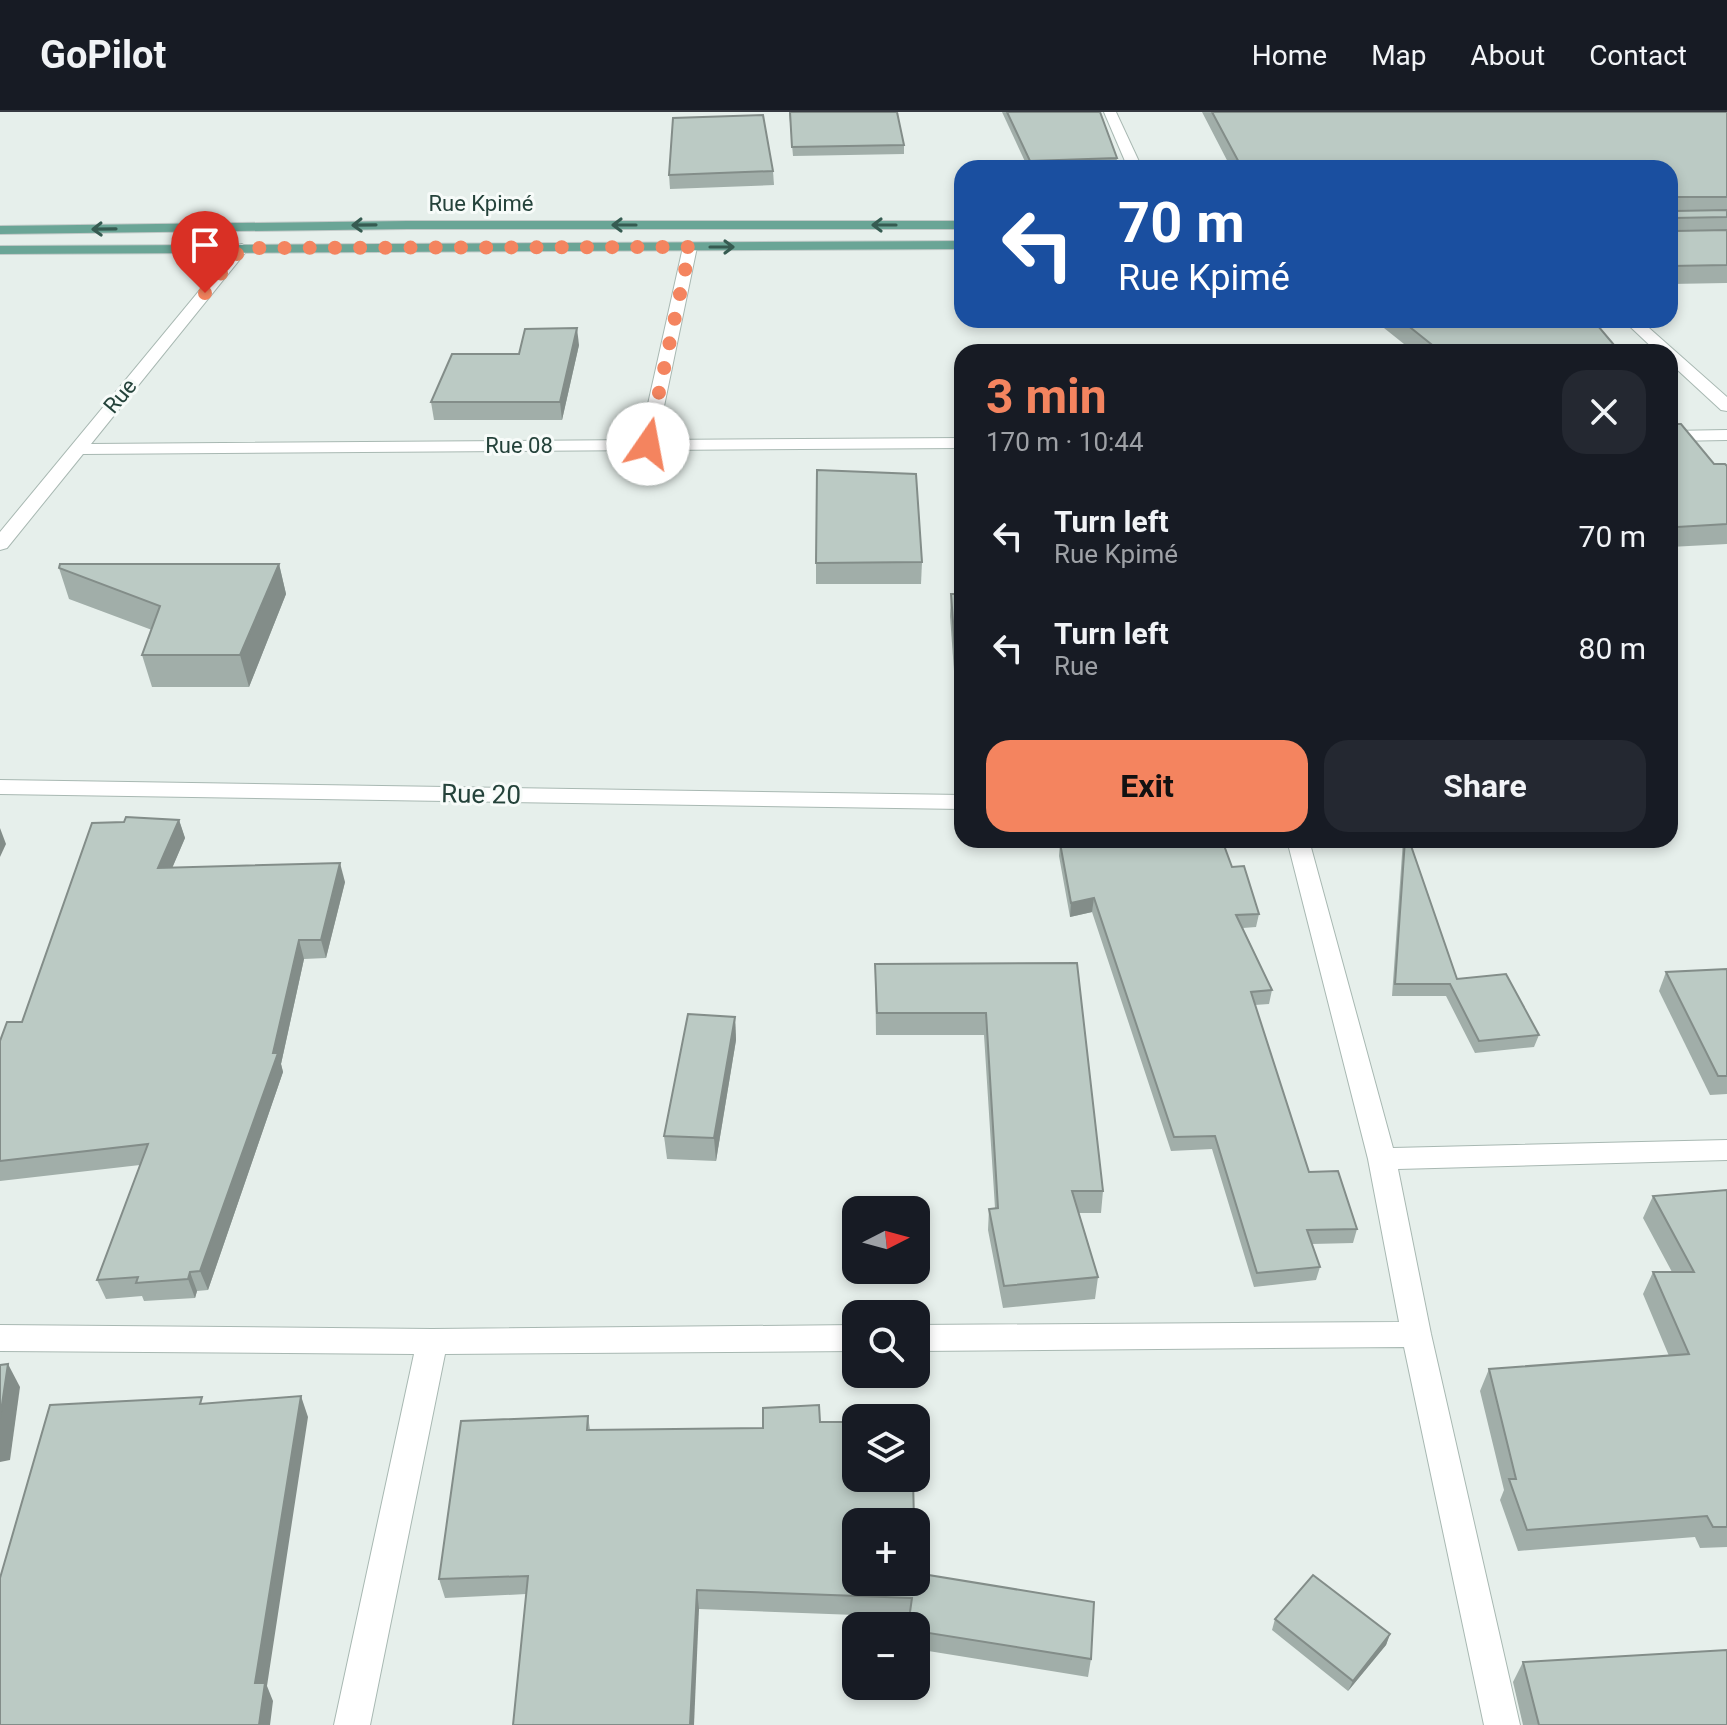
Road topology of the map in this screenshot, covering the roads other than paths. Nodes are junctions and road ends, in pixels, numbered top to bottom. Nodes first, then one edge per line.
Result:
1 (1110, 112) edge
2 (1131, 160) edge
3 (954, 225) edge
4 (0, 230) edge
5 (954, 245) edge
6 (690, 247) junction
7 (242, 248) junction
8 (0, 250) edge
9 (1640, 328) edge
10 (1657, 344) edge
11 (1678, 363) edge
12 (1727, 406) edge
13 (1727, 435) edge
14 (1678, 436) edge
15 (954, 443) edge
16 (648, 444) junction
17 (76, 449) junction
18 (0, 544) edge
19 (0, 787) edge
20 (954, 802) edge
21 (1300, 848) edge
22 (1727, 1150) edge
23 (1382, 1159) junction
24 (1416, 1334) junction
25 (0, 1338) edge
26 (842, 1338) edge
27 (930, 1338) edge
28 (432, 1342) junction
29 (352, 1725) edge
30 (1502, 1725) edge

1 - 2 street
3 -> 4 main road, Rue Kpimé
6 -> 5 main road, Rue Kpimé
6 - 7 main road, Rue Kpimé
6 - 16 street
7 - 8 main road, Rue Kpimé
7 - 17 street, Rue
9 - 10 street
11 - 12 street
13 - 14 street
15 - 16 street, Rue 08
16 - 17 street, Rue 08
17 - 18 street, Rue
19 - 20 street, Rue 20
21 - 23 street
22 - 23 street
23 - 24 street
24 - 27 street
24 - 30 street
25 - 28 street
26 - 28 street
28 - 29 street

